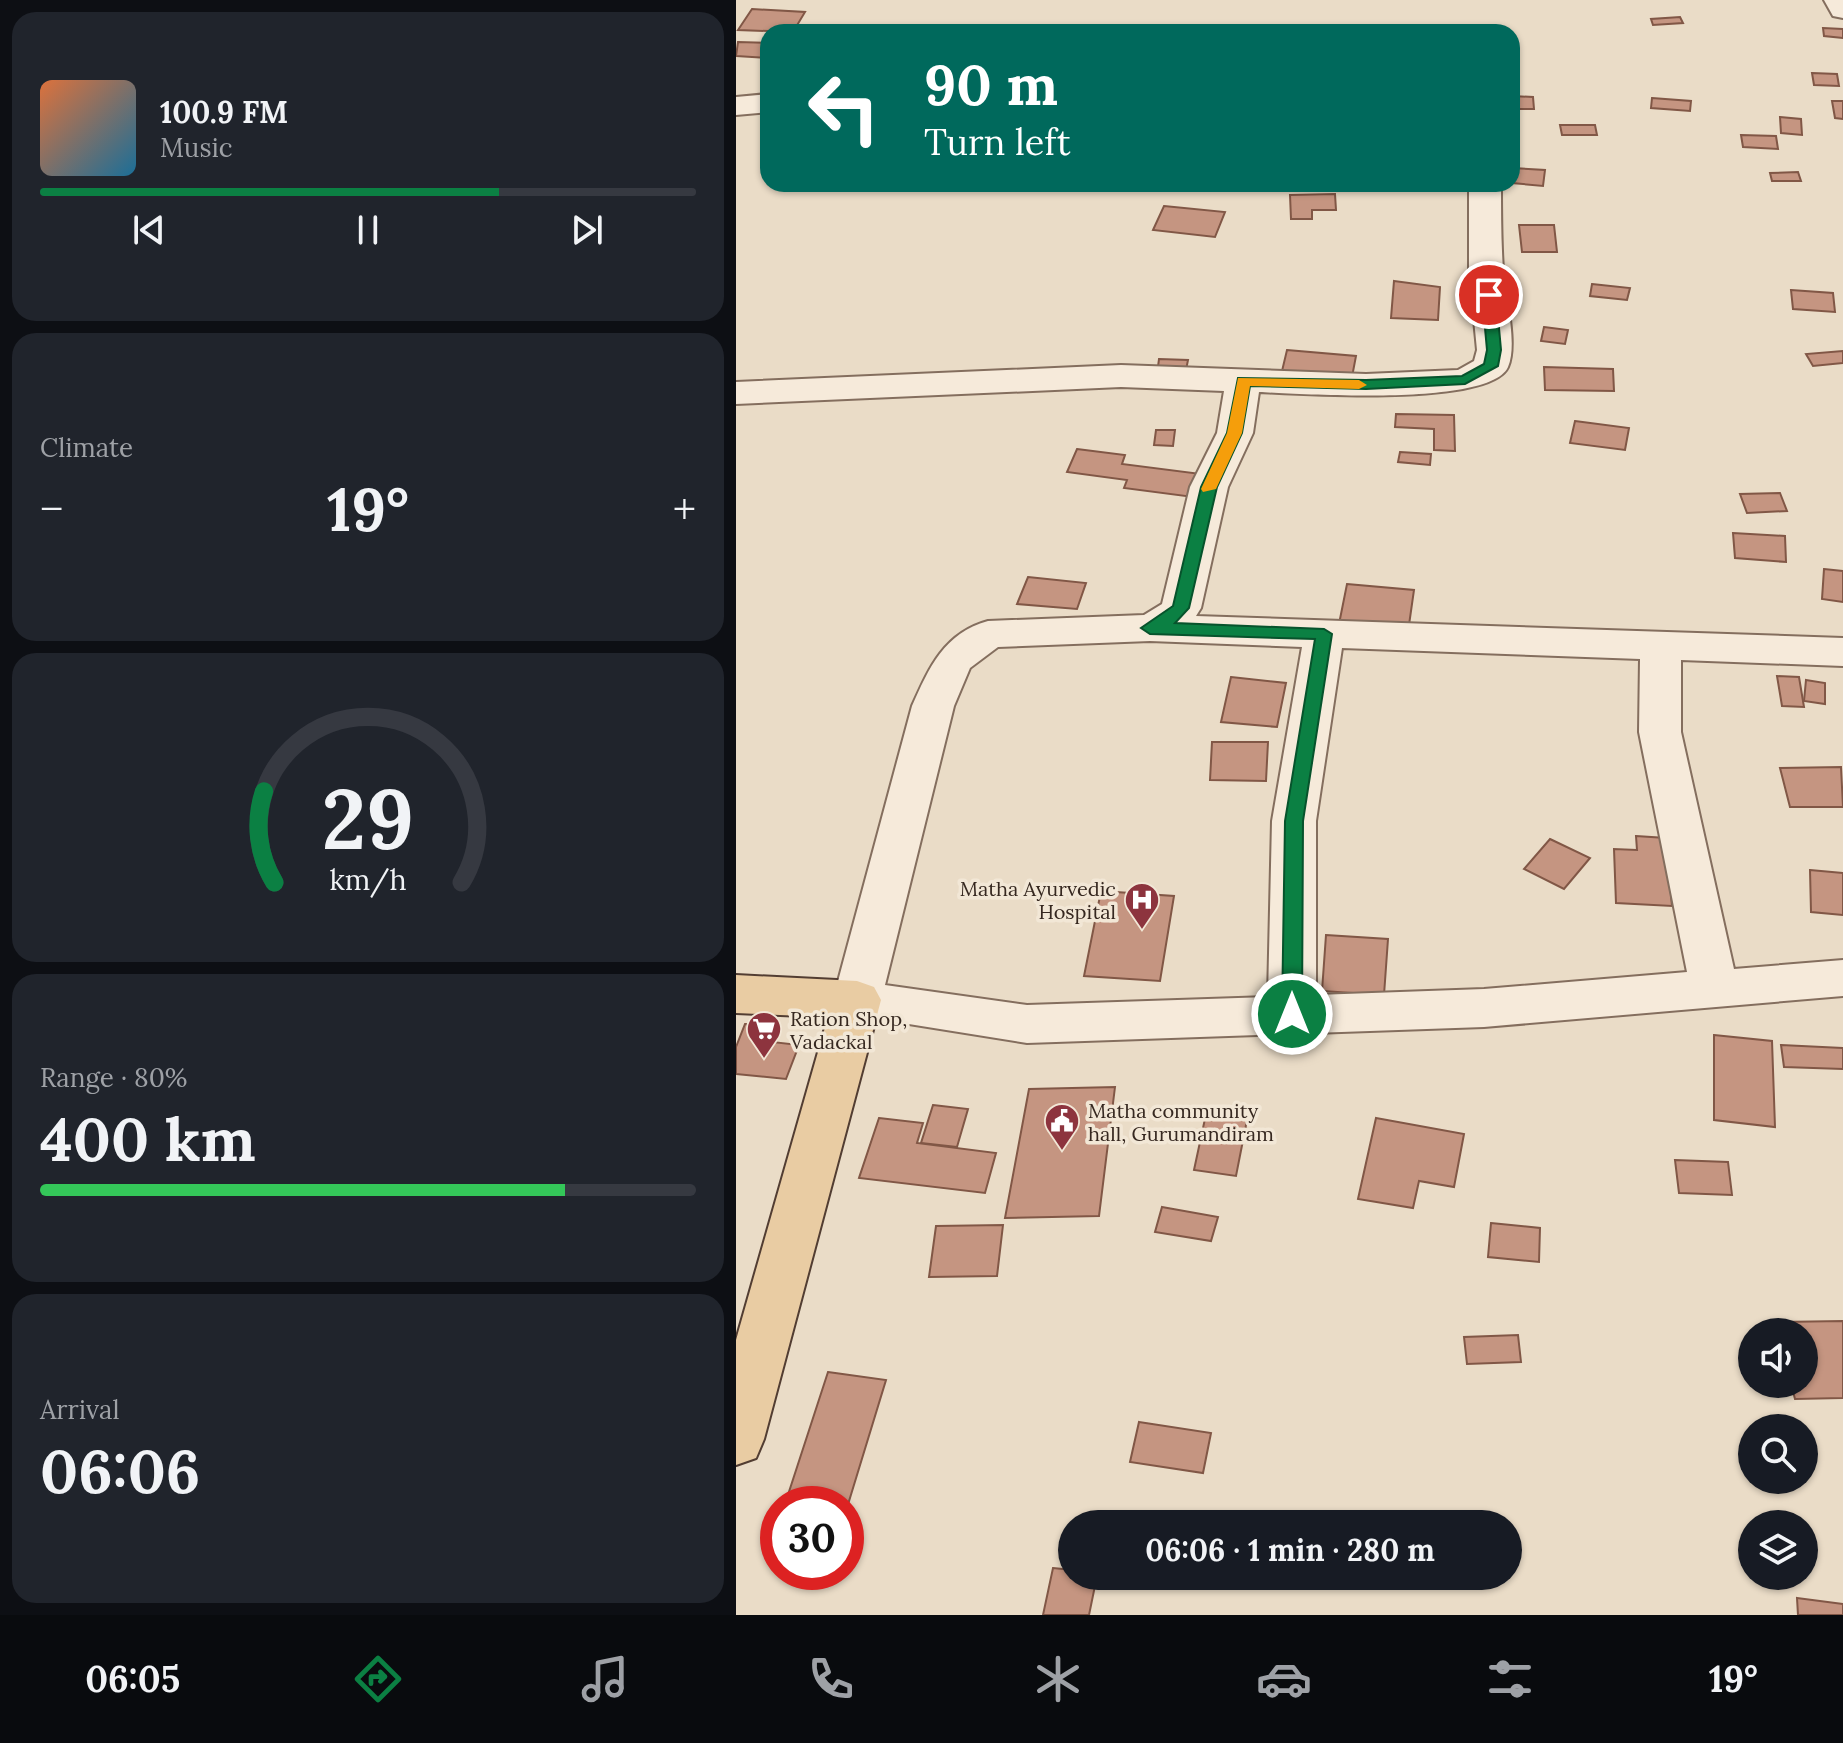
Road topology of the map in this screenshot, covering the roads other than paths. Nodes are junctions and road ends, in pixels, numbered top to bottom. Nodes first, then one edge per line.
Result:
1 (1838, 0) edge
2 (1843, 10) edge
3 (760, 104) edge
4 (736, 106) edge
5 (1485, 192) edge
6 (1243, 381) junction
7 (736, 393) edge
8 (1150, 628) junction
9 (1324, 634) junction
10 (1661, 646) junction
11 (1843, 652) edge
12 (1843, 978) edge
13 (1714, 988) junction
14 (736, 994) edge
15 (857, 1000) junction
16 (1292, 1014) junction
17 (736, 1439) edge

1 - 2 street
3 - 4 street
5 - 6 street
6 - 7 street
6 - 8 street
8 - 9 street
8 - 15 street
9 - 10 street
9 - 16 street
10 - 11 street
10 - 13 street
12 - 13 street
13 - 16 street
14 - 15 main road
15 - 16 street
15 - 17 main road

